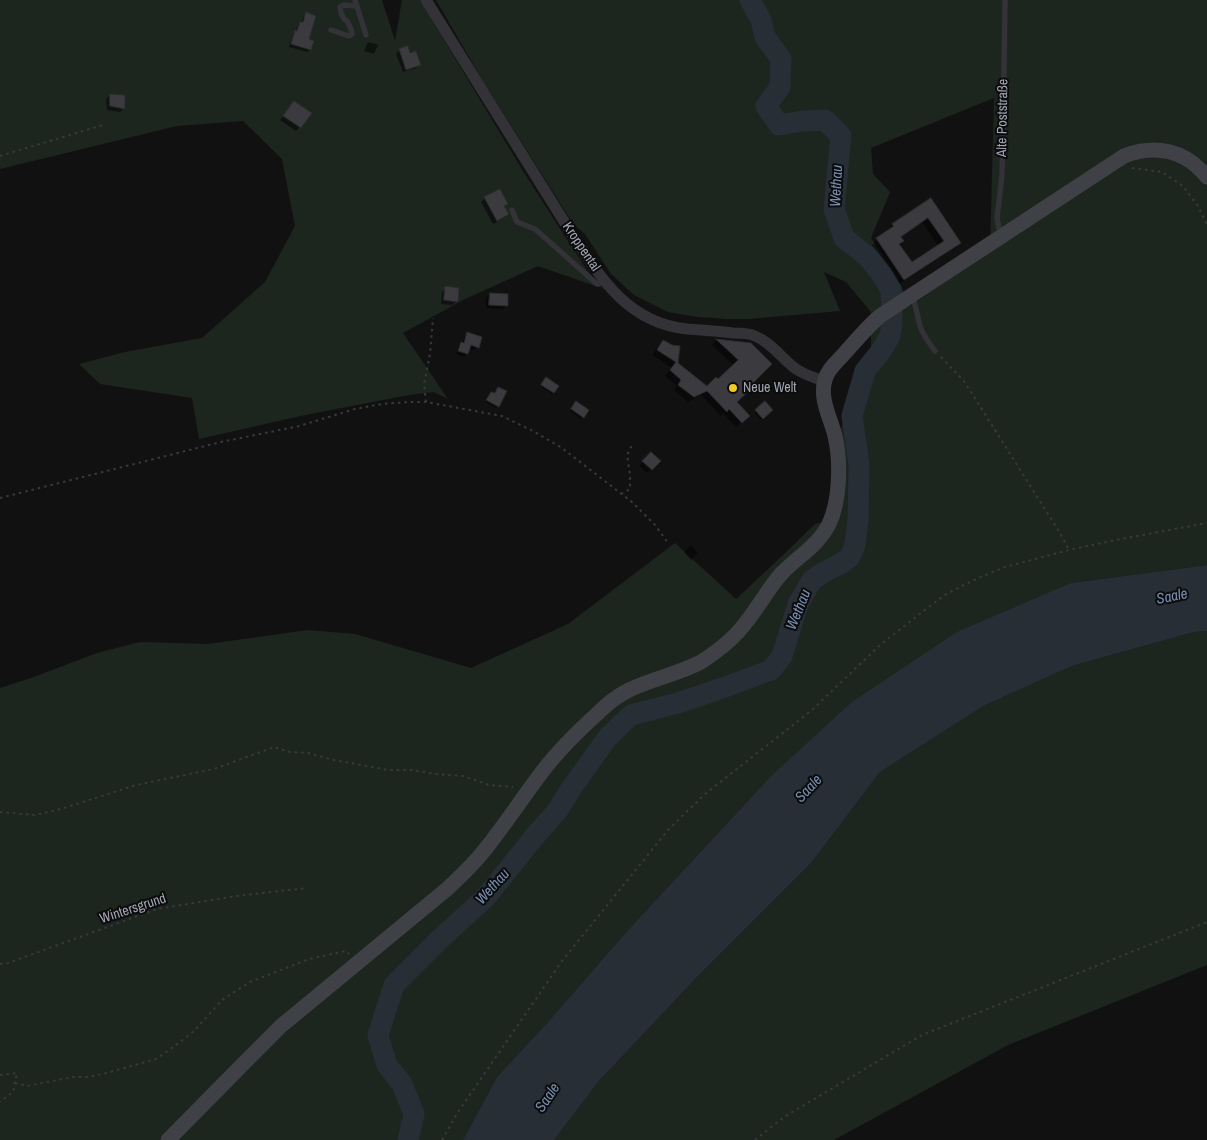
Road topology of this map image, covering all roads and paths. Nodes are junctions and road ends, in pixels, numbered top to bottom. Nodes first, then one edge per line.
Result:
1 (426, 0) edge
2 (1005, 0) edge
3 (356, 3) edge
4 (331, 30) dead end
5 (366, 35) dead end
6 (106, 124) dead end
7 (0, 156) edge
8 (1110, 165) junction
9 (1207, 177) edge
10 (512, 210) dead end
11 (1207, 225) edge
12 (1003, 235) junction
13 (604, 282) junction
14 (908, 298) junction
15 (433, 318) dead end
16 (935, 351) joint
17 (824, 381) junction
18 (426, 402) junction
19 (633, 443) dead end
20 (621, 494) junction
21 (0, 498) edge
22 (1207, 523) edge
23 (668, 543) dead end
24 (1069, 550) junction
25 (529, 790) junction
26 (0, 812) edge
27 (307, 888) dead end
28 (1207, 922) edge
29 (346, 951) dead end
30 (0, 964) edge
31 (0, 1076) edge
32 (15, 1083) junction
33 (0, 1098) edge
34 (5, 1098) junction
35 (0, 1102) edge
36 (168, 1140) edge
37 (442, 1140) edge
38 (755, 1140) edge

1 - 13 street, Kroppental
2 - 12 lane, Alte Poststraße
3 - 4 lane
3 - 5 lane
6 - 7 path
8 - 9 main road
8 - 11 path
8 - 12 main road
10 - 13 lane
12 - 14 main road
13 - 17 street, Kroppental
14 - 16 lane
14 - 17 main road
15 - 18 path
16 - 24 path
17 - 25 main road
18 - 20 path
18 - 21 path
19 - 20 path
20 - 23 path
22 - 24 path
24 - 37 path
25 - 26 path
25 - 36 main road
27 - 30 path, Wintersgrund
28 - 38 path
29 - 32 path
31 - 32 path
32 - 34 path
33 - 34 path
34 - 35 path

